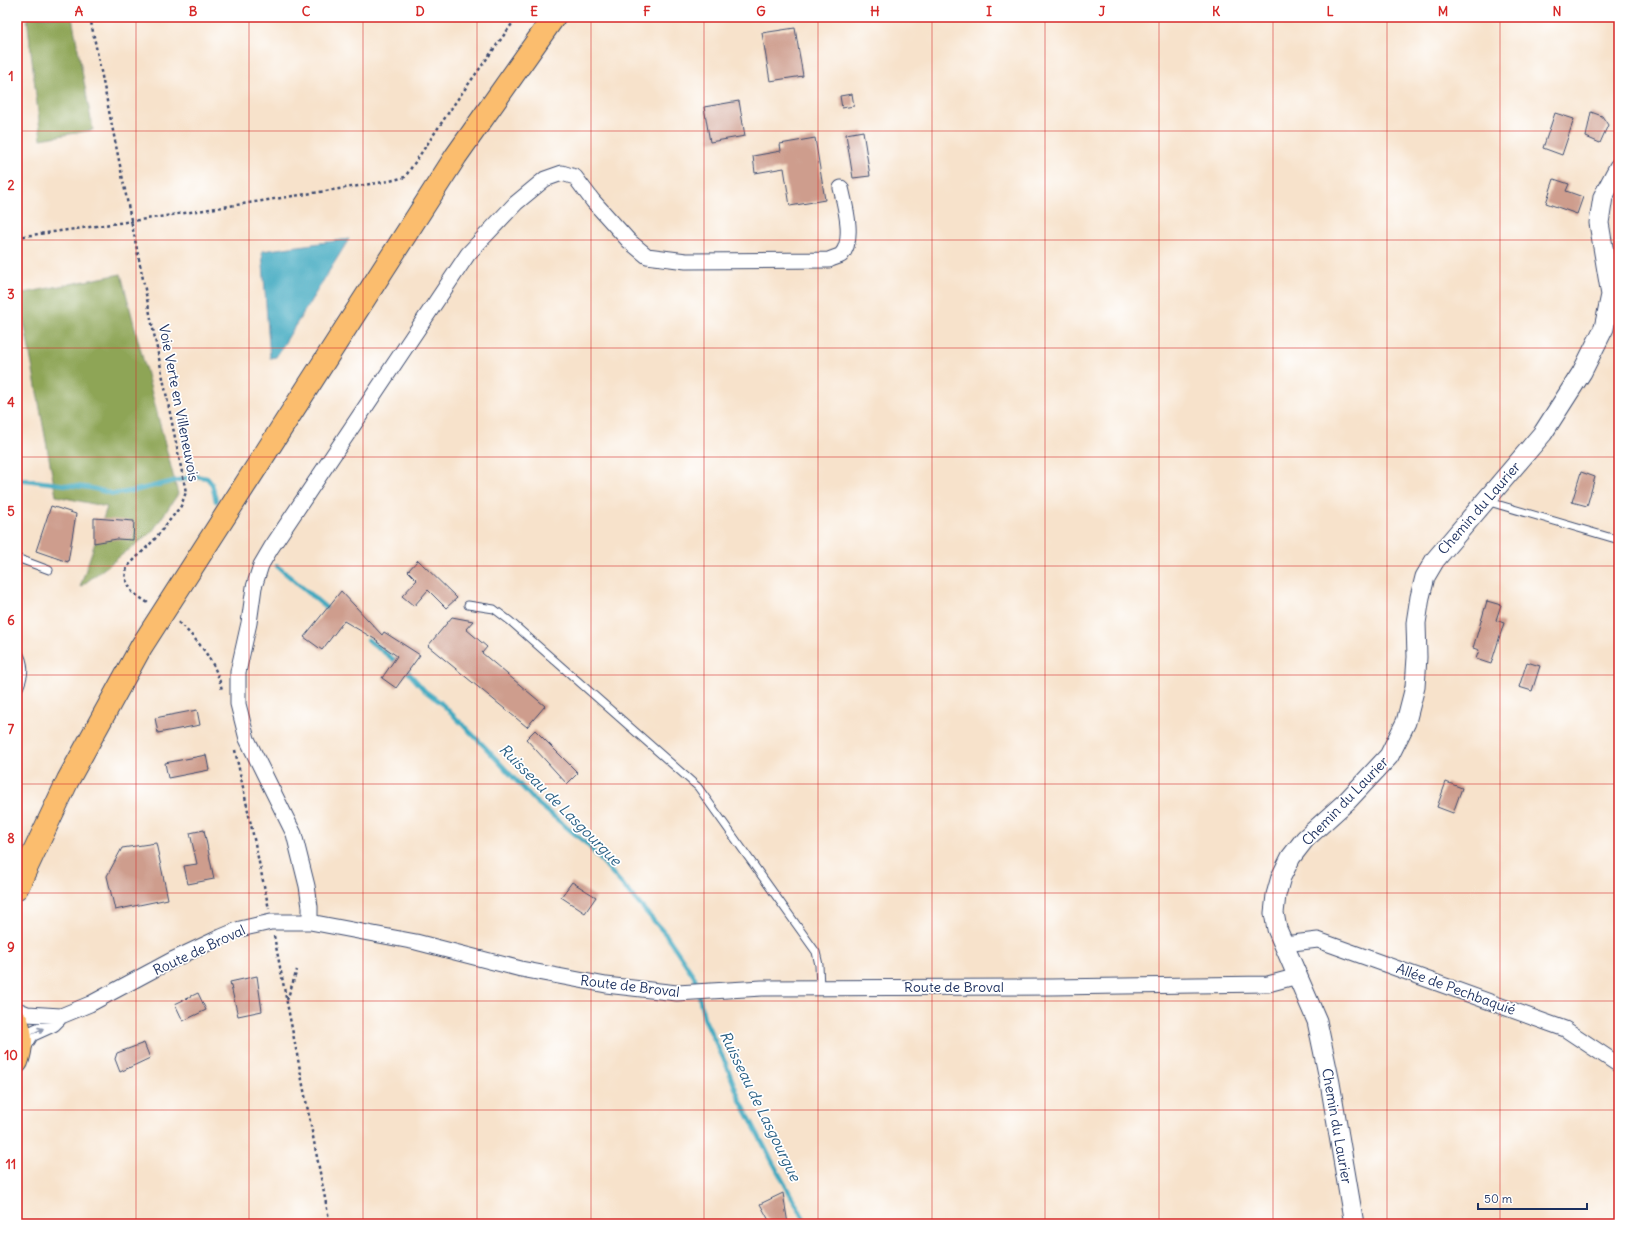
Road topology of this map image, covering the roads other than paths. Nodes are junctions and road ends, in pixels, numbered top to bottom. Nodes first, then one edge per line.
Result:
1 (554, 17) edge
2 (1619, 167) edge
3 (841, 188) dead end
4 (1486, 500) junction
5 (1619, 540) edge
6 (17, 558) edge
7 (49, 570) dead end
8 (468, 605) dead end
9 (17, 649) edge
10 (17, 692) edge
11 (21, 881) edge
12 (17, 901) edge
13 (310, 922) junction
14 (1284, 944) junction
15 (1298, 976) junction
16 (820, 988) junction
17 (17, 1010) edge
18 (61, 1016) junction
19 (17, 1021) edge
20 (19, 1057) edge
21 (1619, 1066) edge
22 (1354, 1224) edge

1 - 11 main road
2 - 4 street, Chemin du Laurier
3 - 13 street
4 - 5 lane
4 - 14 street, Chemin du Laurier
6 - 7 lane
8 - 16 lane
9 - 10 lane
11 - 12 main road
13 - 16 street, Route de Broval
13 - 18 street, Route de Broval
14 - 15 street, Chemin du Laurier
14 - 21 street, Allée de Pechbaquié
15 - 16 street, Route de Broval
15 - 22 street, Chemin du Laurier
17 - 18 street, Route de Broval
20 -> 18 street, Route de Broval
19 - 20 main road

